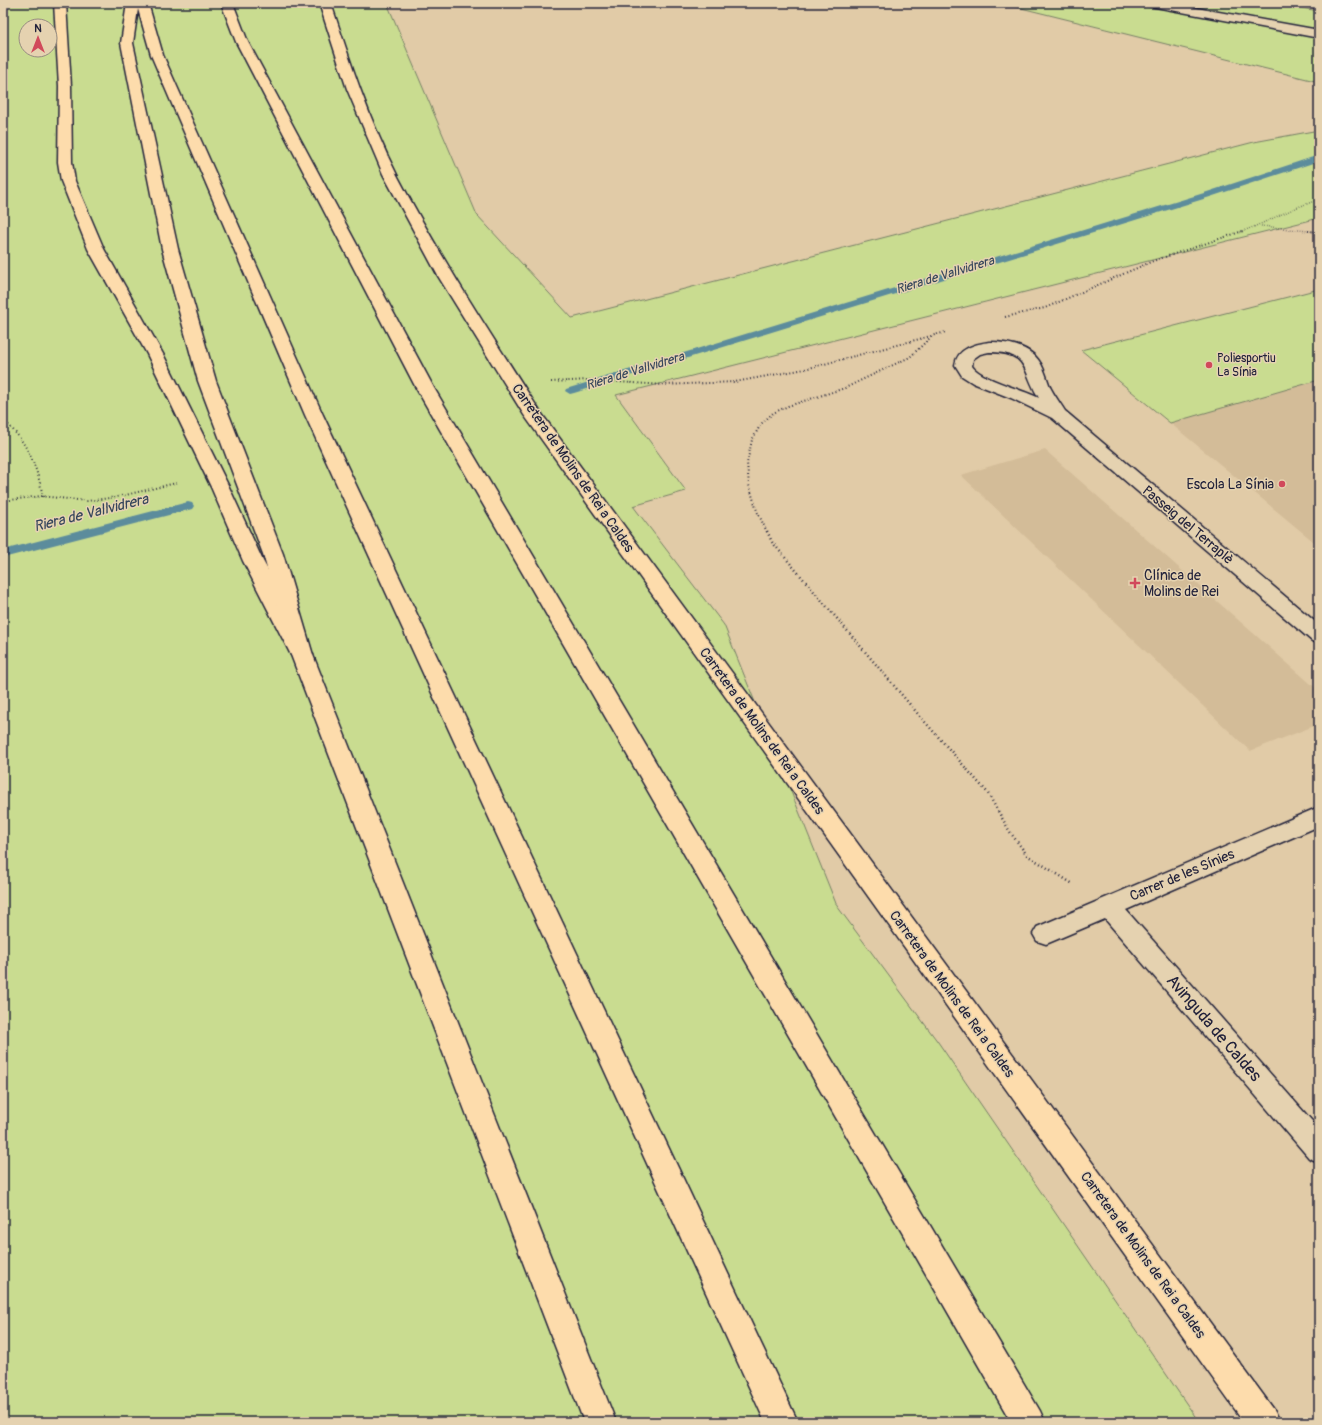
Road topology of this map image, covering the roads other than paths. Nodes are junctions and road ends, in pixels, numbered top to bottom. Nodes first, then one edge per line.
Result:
1 (60, 3) edge
2 (133, 3) edge
3 (142, 3) edge
4 (227, 3) edge
5 (325, 3) edge
6 (1150, 3) edge
7 (1319, 34) edge
8 (1035, 370) junction
9 (984, 381) junction
10 (1058, 414) junction
11 (1319, 636) edge
12 (302, 655) junction
13 (1319, 816) edge
14 (1109, 907) junction
15 (1046, 934) dead end
16 (1319, 1149) edge
17 (1199, 1332) junction
18 (600, 1422) edge
19 (782, 1422) edge
20 (1029, 1422) edge
21 (1264, 1422) edge
22 (1275, 1422) edge

1 - 12 main road
2 - 12 main road
3 - 19 main road
4 - 20 main road
5 - 17 main road, Carretera de Molins de Rei a Caldes
6 - 7 street
8 - 9 street
8 - 9 street
8 - 10 street
9 - 10 street
10 - 11 street, Passeig del Terraplè
12 - 18 main road
13 - 14 street, Carrer de les Sínies
14 - 15 street, Carrer de les Sínies
14 - 16 street, Avinguda de Caldes
17 - 21 main road, Carretera de Molins de Rei a Caldes
17 - 22 street

